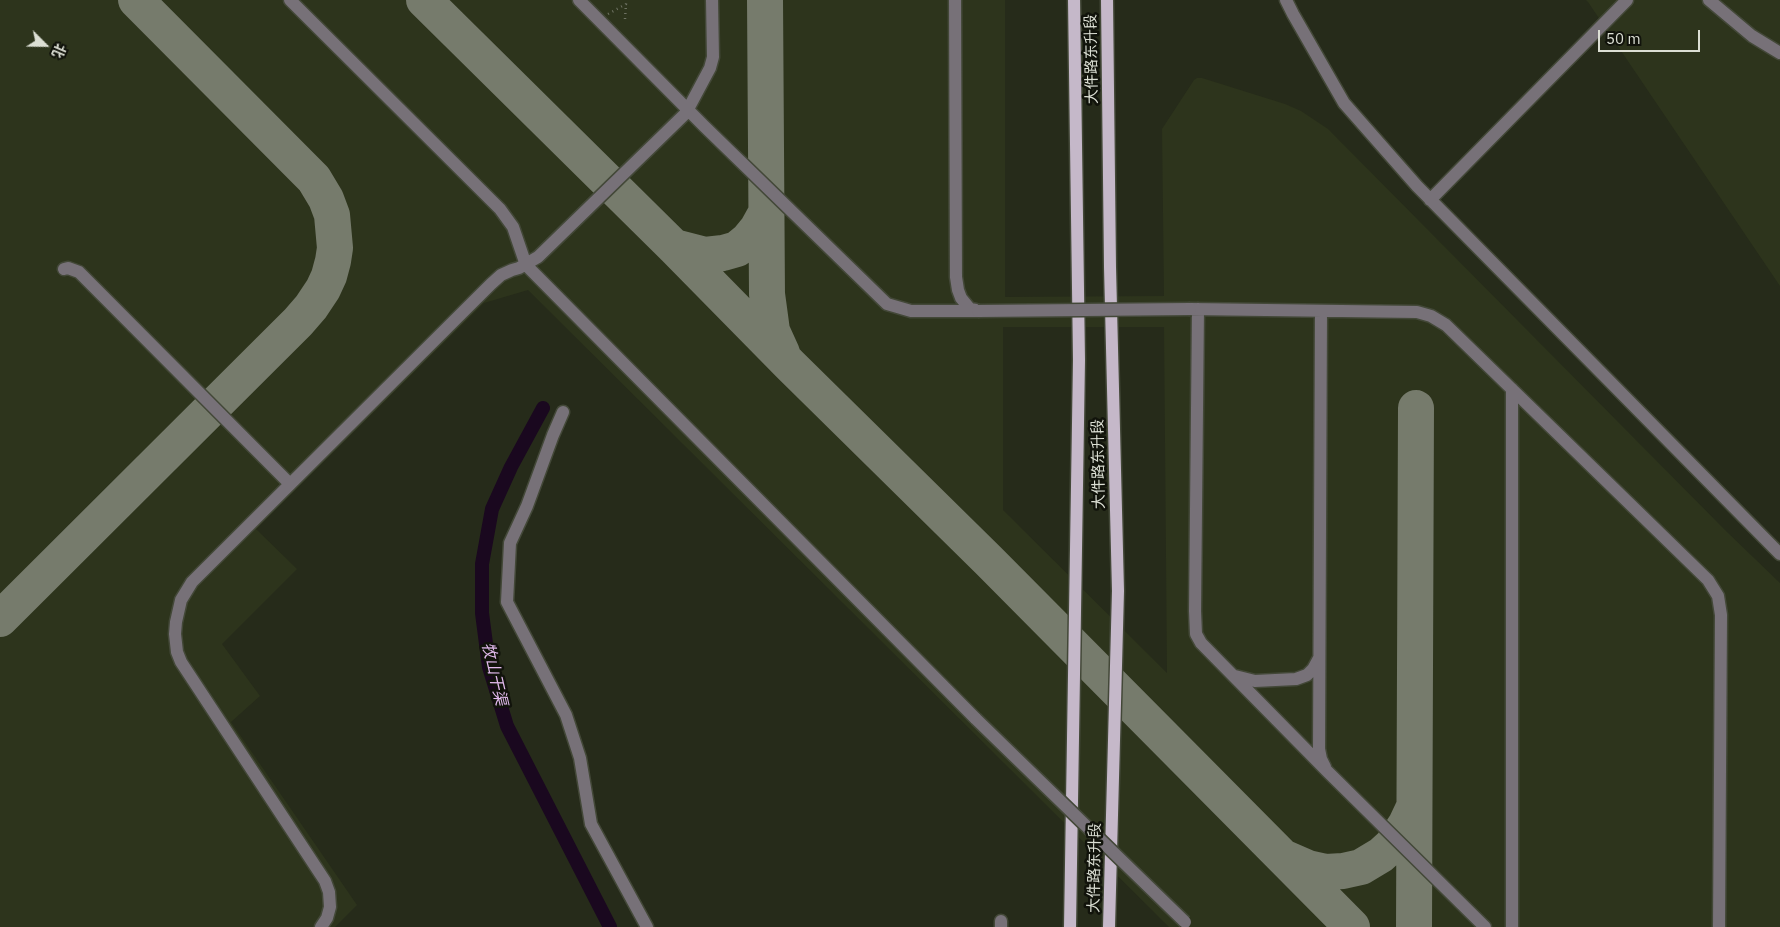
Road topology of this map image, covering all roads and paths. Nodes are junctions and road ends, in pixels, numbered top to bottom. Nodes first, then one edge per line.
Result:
1 (290, 0) edge
2 (580, 0) edge
3 (712, 0) edge
4 (955, 0) edge
5 (1074, 0) edge
6 (1107, 0) edge
7 (1286, 0) edge
8 (1627, 0) edge
9 (1708, 0) edge
10 (626, 2) edge
11 (598, 19) junction
12 (625, 19) dead end
13 (1780, 53) edge
14 (688, 110) junction
15 (1430, 200) junction
16 (526, 265) junction
17 (64, 269) dead end
18 (1194, 309) junction
19 (978, 311) junction
20 (1321, 311) junction
21 (1512, 389) junction
22 (563, 412) dead end
23 (290, 484) junction
24 (1780, 554) edge
25 (1319, 658) junction
26 (1233, 675) junction
27 (1296, 679) junction
28 (1319, 695) junction
29 (1328, 771) junction
30 (1188, 925) edge
31 (321, 927) edge
32 (647, 927) edge
33 (1070, 927) edge
34 (1109, 927) edge
35 (1485, 927) edge
36 (1512, 927) edge
37 (1720, 927) edge

1 - 16 street
2 - 11 street
3 - 14 street
4 - 19 street
5 - 33 main road, 大件路东升段
6 - 34 main road, 大件路东升段
7 - 15 street
8 - 15 street
9 - 13 street
10 - 11 path
10 - 12 path
11 - 14 street
14 - 16 street
14 - 19 street
15 - 24 street
16 - 23 street
16 - 30 street, bridge
17 - 23 street
18 - 19 street, bridge
18 - 20 street
18 - 26 street
20 - 21 street
20 - 25 street
21 - 36 street
21 - 37 street
22 - 32 street
23 - 31 street
25 - 27 street
25 - 28 street
26 - 27 street
26 - 29 street
27 - 28 street
28 - 29 street
29 - 35 street

